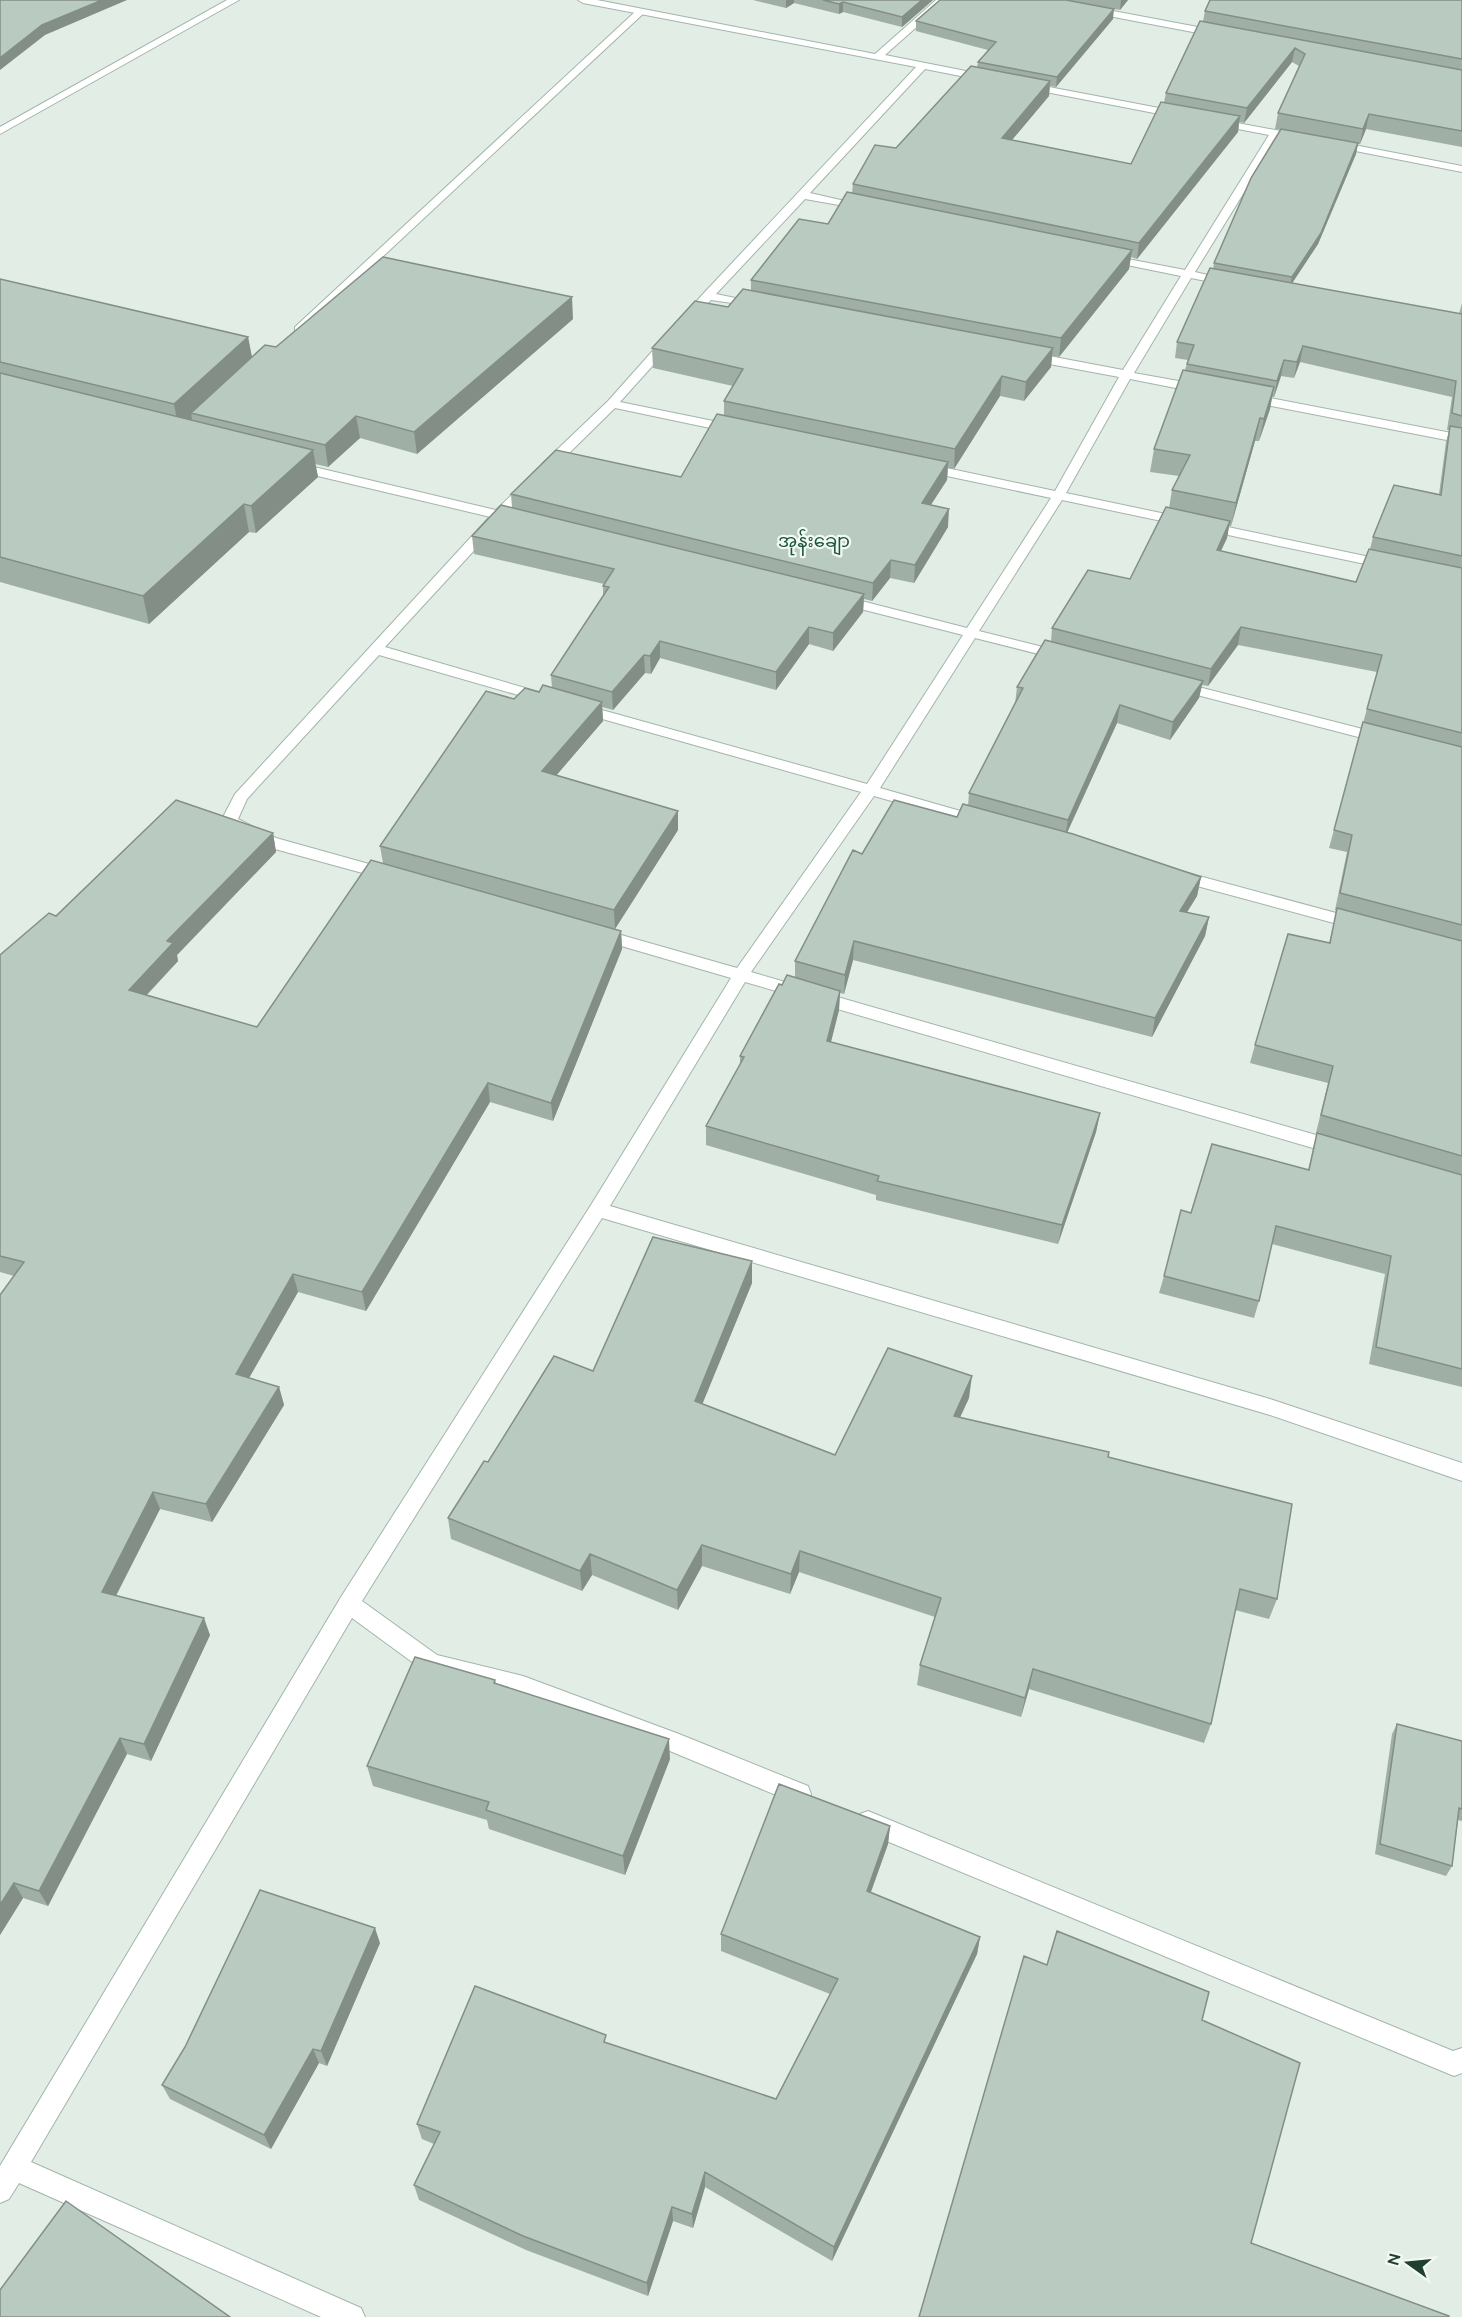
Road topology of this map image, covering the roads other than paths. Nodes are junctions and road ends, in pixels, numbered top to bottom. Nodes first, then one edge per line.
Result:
1 (234, 0) edge
2 (583, 0) edge
3 (942, 0) edge
4 (1040, 0) edge
5 (640, 12) junction
6 (1228, 36) edge
7 (876, 58) junction
8 (923, 66) junction
9 (993, 80) edge
10 (1017, 84) edge
11 (1193, 118) edge
12 (1205, 120) edge
13 (0, 131) edge
14 (1275, 133) junction
15 (1299, 138) edge
16 (1322, 142) edge
17 (1462, 169) edge
18 (802, 195) junction
19 (872, 210) edge
20 (1095, 256) edge
21 (1189, 275) junction
22 (1246, 286) edge
23 (707, 296) junction
24 (765, 307) edge
25 (294, 334) edge
26 (1010, 353) edge
27 (1126, 375) junction
28 (1219, 393) edge
29 (1242, 397) edge
30 (612, 404) junction
31 (742, 430) edge
32 (1462, 440) edge
33 (283, 463) edge
34 (906, 464) edge
35 (1059, 495) junction
36 (504, 516) junction
37 (1404, 568) edge
38 (832, 598) edge
39 (970, 632) junction
40 (375, 649) junction
41 (1073, 658) edge
42 (1165, 682) edge
43 (1405, 744) edge
44 (870, 791) junction
45 (995, 825) edge
46 (1166, 872) edge
47 (397, 877) edge
48 (581, 928) edge
49 (1371, 928) edge
50 (742, 974) junction
51 (1359, 1155) edge
52 (598, 1210) junction
53 (1462, 1472) edge
54 (349, 1604) junction
55 (826, 1804) edge
56 (848, 1814) edge
57 (1462, 2060) edge
58 (14, 2168) junction
59 (0, 2190) edge
60 (352, 2317) edge

1 - 13 street
2 - 5 street
3 - 7 street
4 - 6 street
5 - 7 street
5 - 25 street
7 - 8 street
8 - 9 street
8 - 18 street
10 - 11 street
12 - 14 street
14 - 15 street
14 - 21 street
16 - 17 street
18 - 19 street
18 - 23 street
20 - 21 street
21 - 22 street
21 - 27 street
23 - 24 street
23 - 30 street
26 - 27 street
27 - 28 street
27 - 35 street
29 - 32 street
30 - 31 street
30 - 36 street
33 - 36 street
34 - 35 street
35 - 37 street
35 - 39 street
36 - 40 street
38 - 39 street
39 - 41 street
39 - 44 street
40 - 44 street
40 - 47 street
42 - 43 street
44 - 45 street
44 - 50 street
46 - 49 street
48 - 50 street
50 - 51 street
50 - 52 street
52 - 53 street
52 - 54 street
54 - 55 street
54 - 58 street
56 - 57 street
58 - 59 street
58 - 60 street

